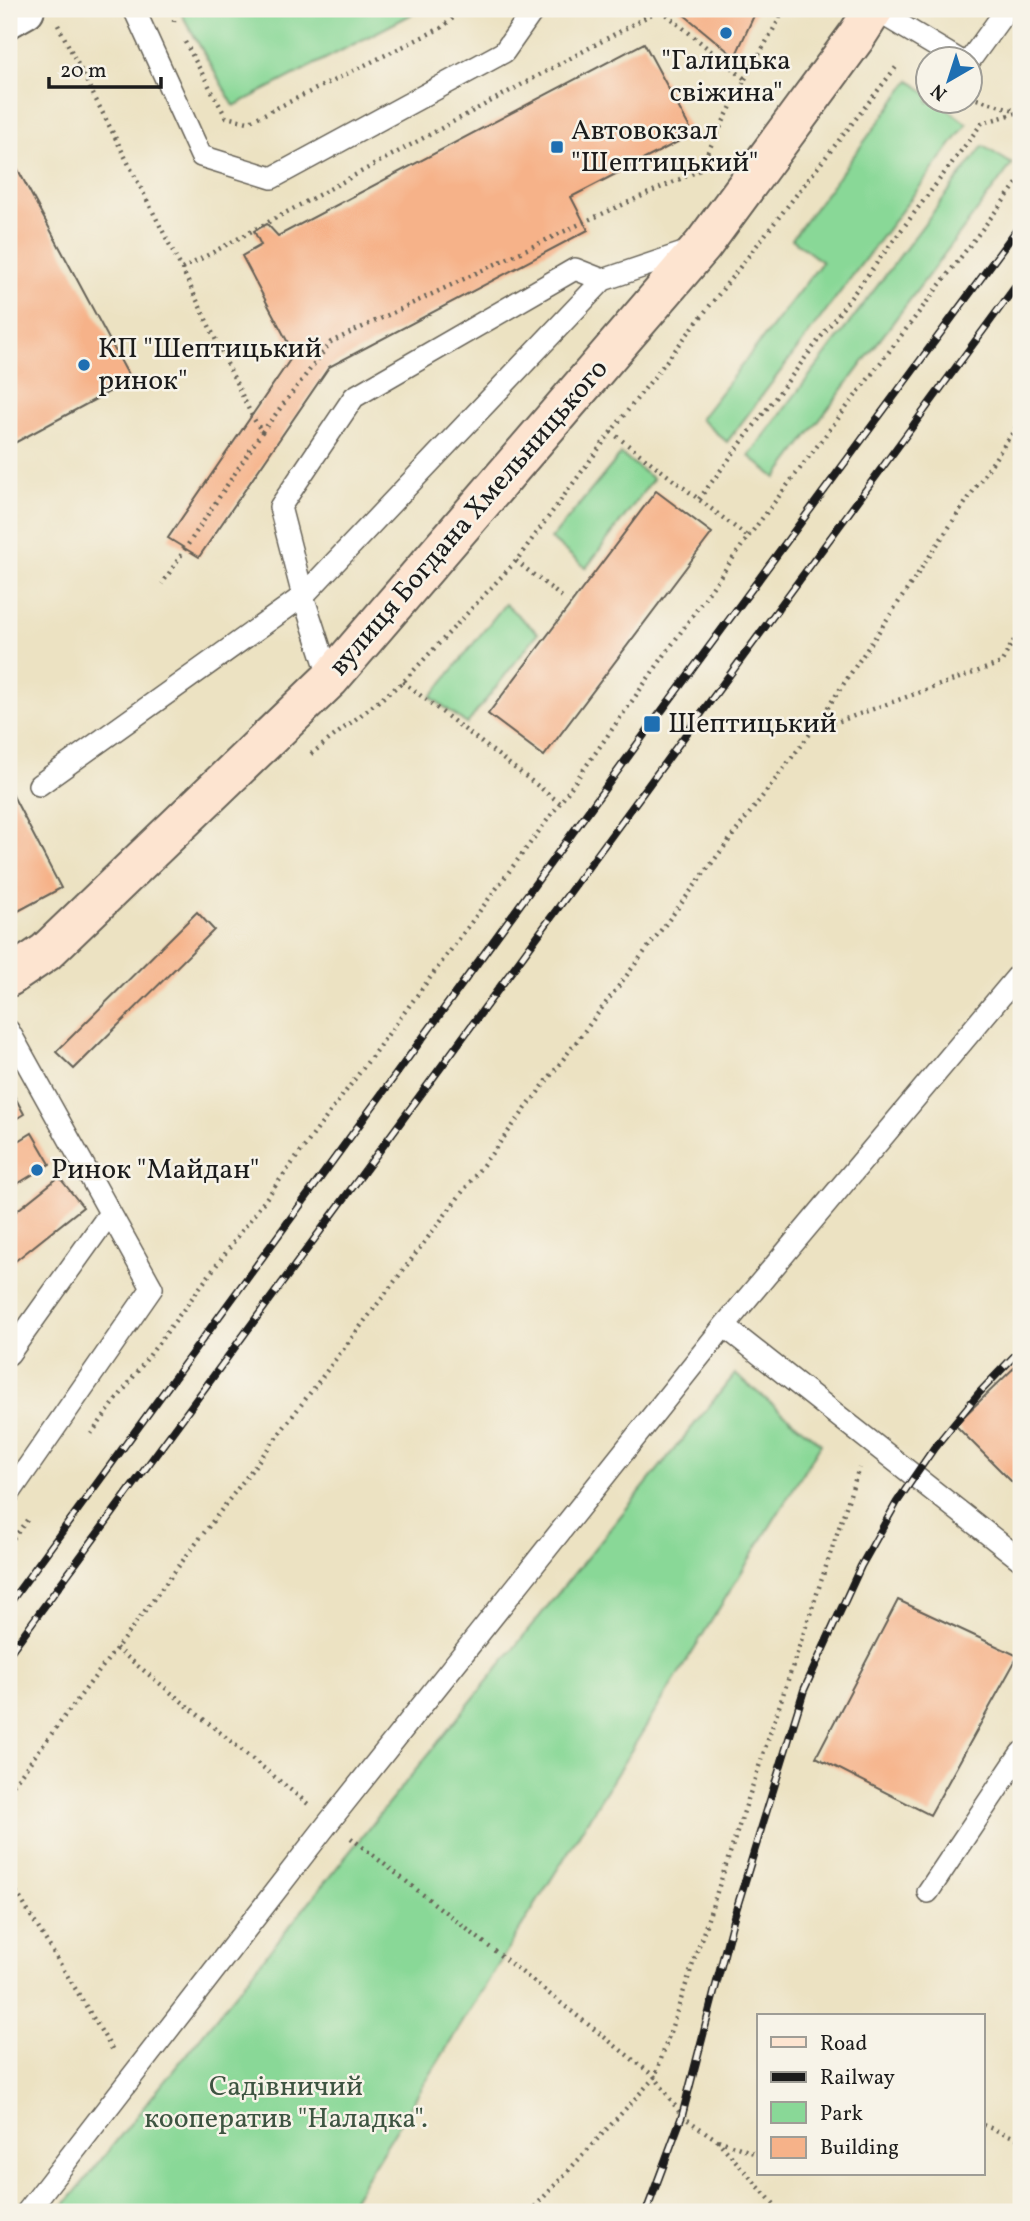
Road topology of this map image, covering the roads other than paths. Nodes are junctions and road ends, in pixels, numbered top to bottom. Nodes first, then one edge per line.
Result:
1 (134, 9) edge
2 (532, 9) edge
3 (874, 9) edge
4 (1007, 9) edge
5 (40, 14) edge
6 (9, 18) edge
7 (936, 46) edge
8 (981, 46) edge
9 (704, 245) junction
10 (603, 280) junction
11 (303, 596) junction
12 (330, 679) junction
13 (39, 785) dead end
14 (1021, 972) edge
15 (9, 977) edge
16 (9, 1031) edge
17 (110, 1213) junction
18 (724, 1326) junction
19 (9, 1354) edge
20 (9, 1494) edge
21 (1021, 1560) edge
22 (1021, 1753) edge
23 (928, 1892) dead end
24 (27, 2212) edge

1 - 2 lane
3 - 7 lane
3 - 9 street, вулиця Богдана Хмельницького
4 - 8 lane
5 - 6 street
9 - 10 lane
9 - 12 street, вулиця Богдана Хмельницького
10 - 11 lane
10 - 11 lane
11 - 12 lane
11 - 13 lane
12 - 15 street, вулиця Богдана Хмельницького
14 - 18 lane
16 - 17 lane
17 - 19 lane
17 - 20 lane
18 - 21 lane
18 - 24 lane
22 - 23 lane

